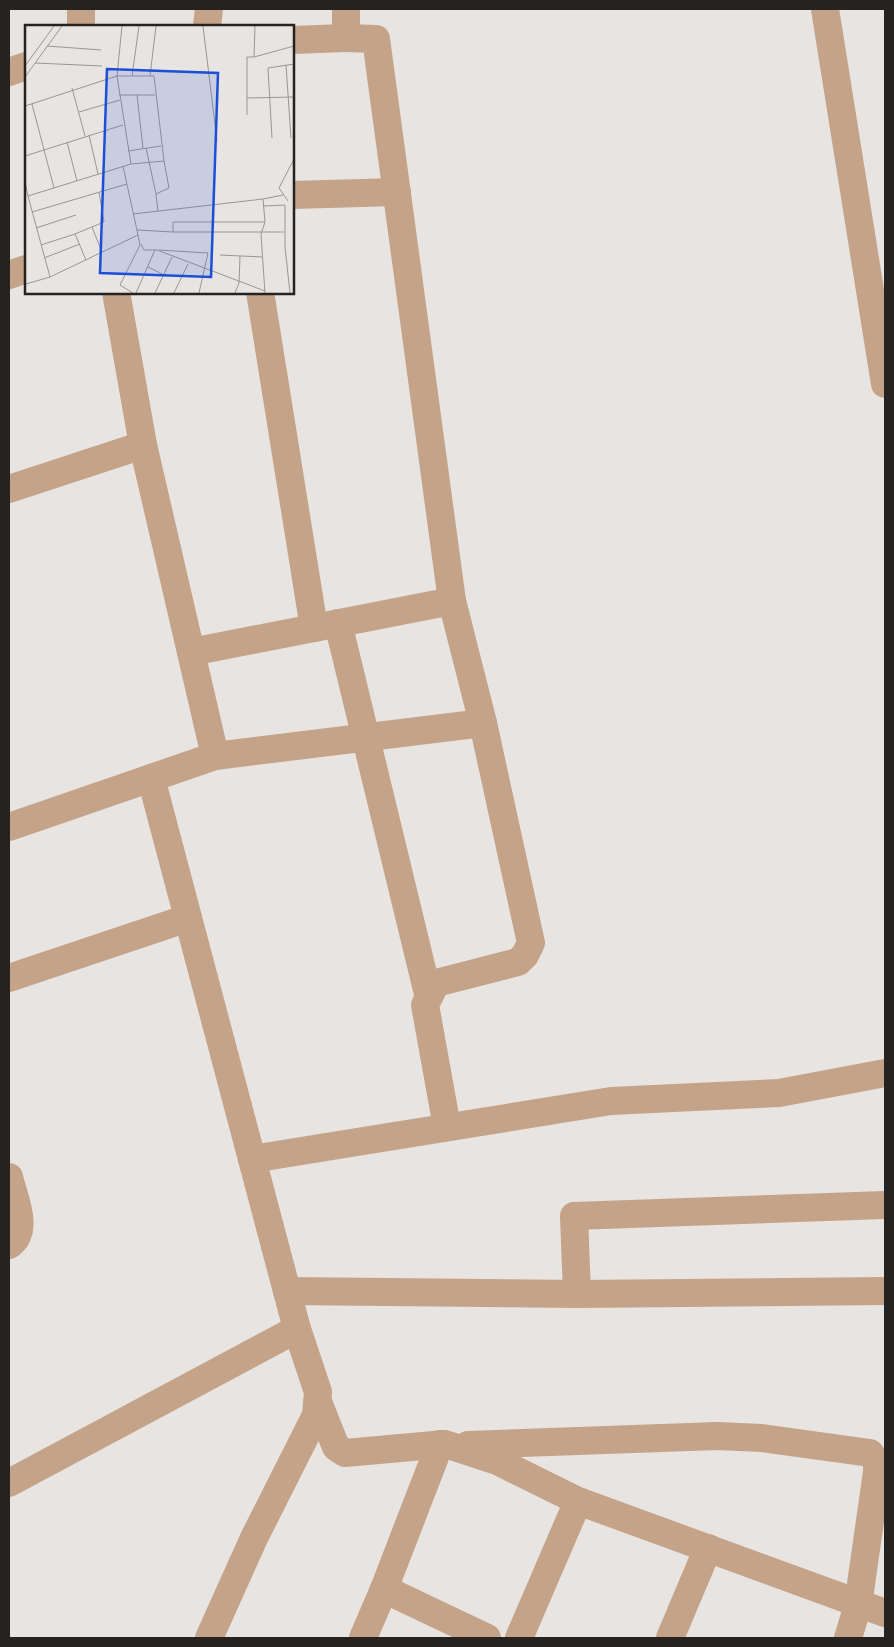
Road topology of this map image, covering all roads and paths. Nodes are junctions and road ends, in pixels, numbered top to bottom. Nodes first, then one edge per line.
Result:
1 (81, 9) edge
2 (209, 9) edge
3 (346, 9) edge
4 (825, 9) edge
5 (81, 25) edge
6 (207, 25) edge
7 (346, 38) junction
8 (294, 40) edge
9 (25, 66) edge
10 (9, 72) edge
11 (396, 192) junction
12 (294, 195) edge
13 (25, 269) edge
14 (9, 275) edge
15 (116, 294) edge
16 (260, 294) edge
17 (885, 384) edge
18 (143, 445) junction
19 (9, 489) edge
20 (452, 601) junction
21 (326, 625) junction
22 (191, 652) junction
23 (483, 723) junction
24 (367, 738) junction
25 (216, 756) junction
26 (151, 778) junction
27 (9, 827) edge
28 (188, 918) junction
29 (9, 978) edge
30 (428, 994) junction
31 (885, 1073) edge
32 (447, 1127) junction
33 (252, 1159) junction
34 (9, 1177) edge
35 (885, 1205) edge
36 (9, 1246) edge
37 (287, 1290) junction
38 (885, 1291) edge
39 (577, 1294) junction
40 (297, 1329) junction
41 (318, 1402) junction
42 (447, 1445) junction
43 (10, 1480) edge
44 (578, 1501) junction
45 (708, 1548) junction
46 (384, 1589) junction
47 (858, 1605) junction
48 (885, 1613) edge
49 (209, 1638) edge
50 (363, 1638) edge
51 (487, 1638) edge
52 (519, 1638) edge
53 (670, 1638) edge
54 (848, 1638) edge

1 - 5 street
2 - 6 street
3 - 7 street
4 - 17 street
7 - 8 street
7 - 11 street
9 - 10 street
11 - 12 street
11 - 20 street
13 - 14 street
15 - 18 street
16 - 21 street
18 - 19 street
18 - 22 street
20 - 21 street
20 - 23 street
21 - 22 street
21 - 24 street
22 - 25 street
23 - 24 street
23 - 30 street
24 - 25 street
24 - 30 street
25 - 26 street
26 - 27 street
26 - 28 street
28 - 29 street
28 - 33 street
30 - 32 street
31 - 32 street
32 - 33 street
33 - 37 street
34 - 36 street
35 - 39 street
37 - 39 street
37 - 40 street
38 - 39 street
40 - 41 street
40 - 43 street
41 - 42 street
41 - 49 street
42 - 44 street
42 - 46 street
42 - 47 street
44 - 45 street
44 - 52 street
45 - 47 street
45 - 53 street
46 - 50 street
46 - 51 street
47 - 48 street
47 - 54 street

